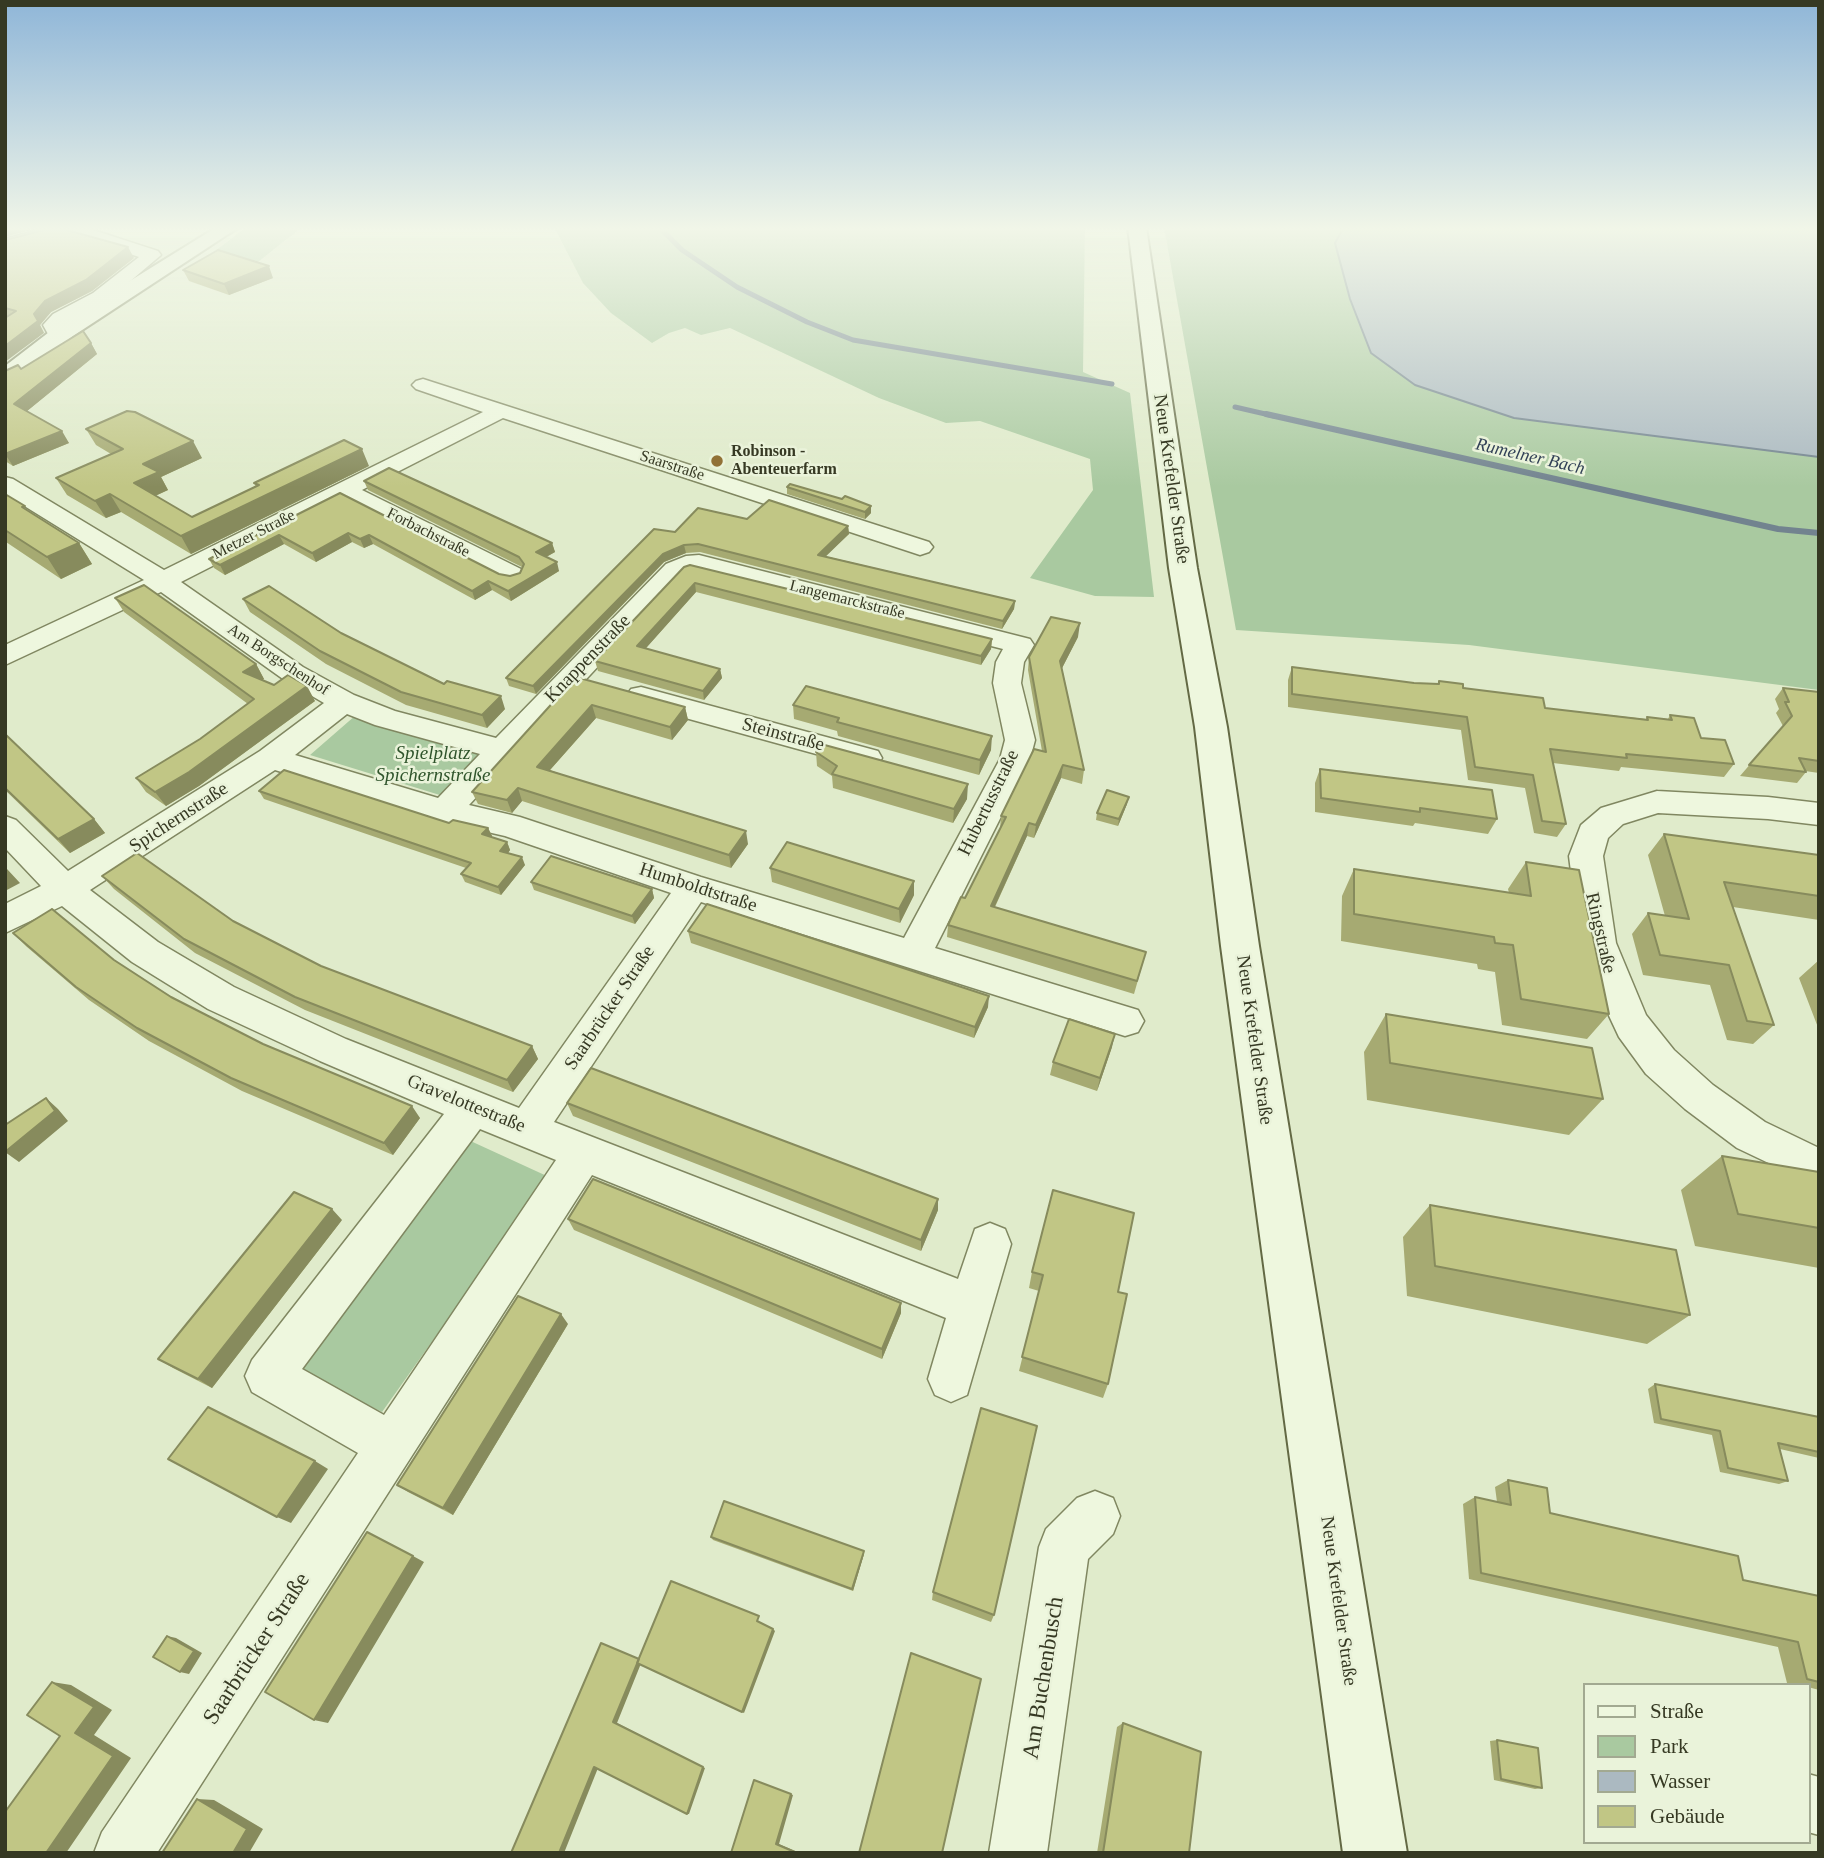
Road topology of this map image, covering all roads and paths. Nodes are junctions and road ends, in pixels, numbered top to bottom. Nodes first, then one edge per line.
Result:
1 (68, 314) edge
2 (93, 314) edge
3 (1149, 314) edge
4 (65, 331) junction
5 (5, 377) edge
6 (423, 385) dead end
7 (501, 411) junction
8 (5, 484) edge
9 (344, 490) junction
10 (920, 547) dead end
11 (674, 569) joint
12 (512, 575) edge
13 (163, 581) junction
14 (1020, 645) joint
15 (5, 656) edge
16 (593, 682) junction
17 (344, 702) junction
18 (500, 750) junction
19 (271, 758) junction
20 (891, 765) edge
21 (444, 811) junction
22 (1819, 814) edge
23 (5, 828) edge
24 (693, 887) junction
25 (65, 889) junction
26 (5, 920) edge
27 (913, 955) junction
28 (1125, 1021) dead end
29 (473, 1107) junction
30 (528, 1129) junction
31 (584, 1153) junction
32 (1819, 1168) edge
33 (990, 1244) dead end
34 (972, 1306) junction
35 (951, 1379) dead end
36 (390, 1445) junction
37 (1095, 1516) dead end
38 (123, 1853) edge
39 (1018, 1853) edge
40 (1375, 1853) edge

1 - 4 street
2 - 4 main road
3 - 40 main road, Neue Krefelder Straße
4 - 5 main road
6 - 7 street, Saarstraße
7 - 9 street, Metzer Straße
7 - 10 street, Saarstraße
8 - 13 street, Am Borgschenhof
9 - 12 street, Forbachstraße
9 - 13 street, Metzer Straße
11 - 14 street, Langemarckstraße
11 - 16 street, Knappenstraße
13 - 15 street, Metzer Straße
13 - 17 street, Am Borgschenhof
14 - 27 street, Hubertusstraße
16 - 18 street, Knappenstraße
16 - 20 street, Steinstraße
17 - 18 street, Am Borgschenhof
17 - 19 street, Spichernstraße
18 - 21 street
19 - 21 street, Humboldtstraße
19 - 25 street, Spichernstraße
21 - 24 street, Humboldtstraße
22 - 32 street, Ringstraße
23 - 25 street, Gravelottestraße
24 - 27 street, Humboldtstraße
24 - 30 street, Saarbrücker Straße
25 - 26 street, Spichernstraße
25 - 29 street, Gravelottestraße
27 - 28 street, Humboldtstraße
29 - 30 street, Gravelottestraße
29 - 36 street
30 - 31 street, Gravelottestraße
31 - 34 street, Gravelottestraße
31 - 36 street, Saarbrücker Straße
33 - 34 street
34 - 35 street
36 - 38 street, Saarbrücker Straße
37 - 39 street, Am Buchenbusch

